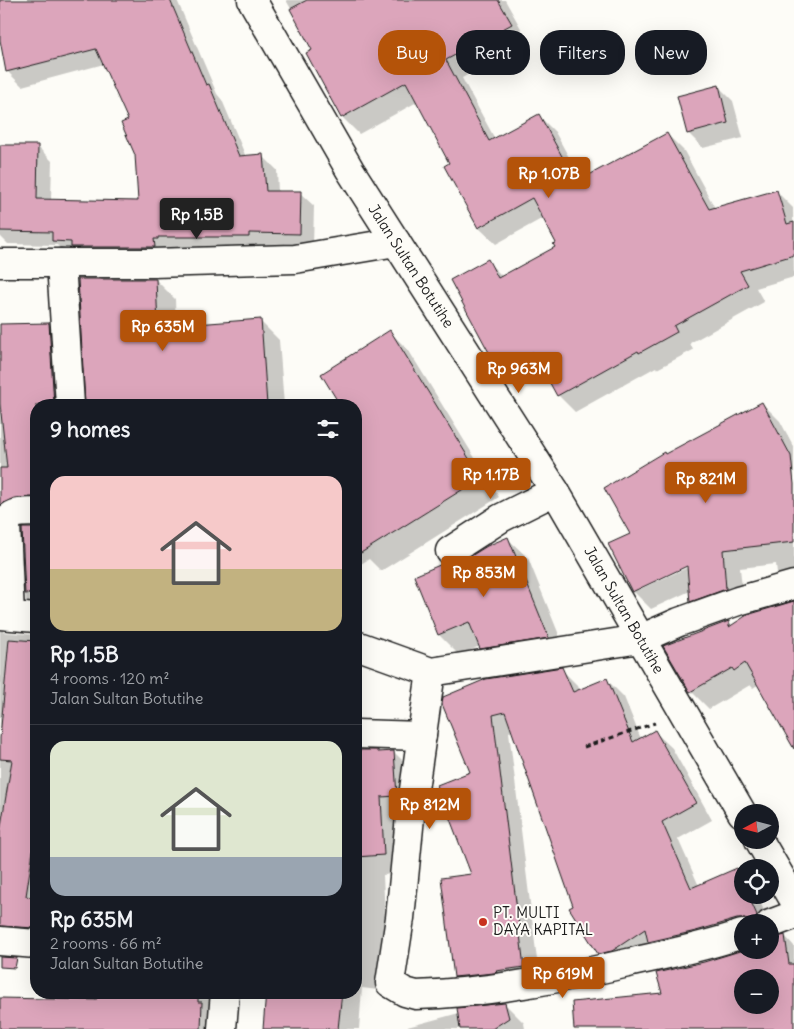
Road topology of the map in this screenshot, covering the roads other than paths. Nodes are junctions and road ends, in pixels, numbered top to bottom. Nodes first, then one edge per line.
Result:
1 (252, 0) edge
2 (396, 242) junction
3 (0, 263) edge
4 (61, 263) junction
5 (70, 399) edge
6 (555, 491) junction
7 (30, 513) edge
8 (450, 551) dead end
9 (794, 585) edge
10 (5, 615) edge
11 (30, 617) edge
12 (640, 639) junction
13 (362, 647) edge
14 (432, 672) junction
15 (362, 734) edge
16 (422, 736) junction
17 (737, 804) edge
18 (763, 849) edge
19 (794, 900) edge
20 (794, 915) edge
21 (779, 921) edge
22 (734, 937) edge
23 (0, 941) edge
24 (30, 944) edge
25 (224, 999) edge
26 (222, 1029) edge

1 - 2 street, Jalan Sultan Botutihe
2 - 4 street
2 - 6 street, Jalan Sultan Botutihe
3 - 4 street
4 - 5 street
6 - 8 street
6 - 12 street, Jalan Sultan Botutihe
7 - 10 street
9 - 12 street
10 - 11 street
12 - 14 street
12 - 17 street, Jalan Sultan Botutihe
13 - 14 street
14 - 16 street
15 - 16 street
16 - 22 street
18 - 19 street
20 - 21 street
23 - 24 street
25 - 26 street

